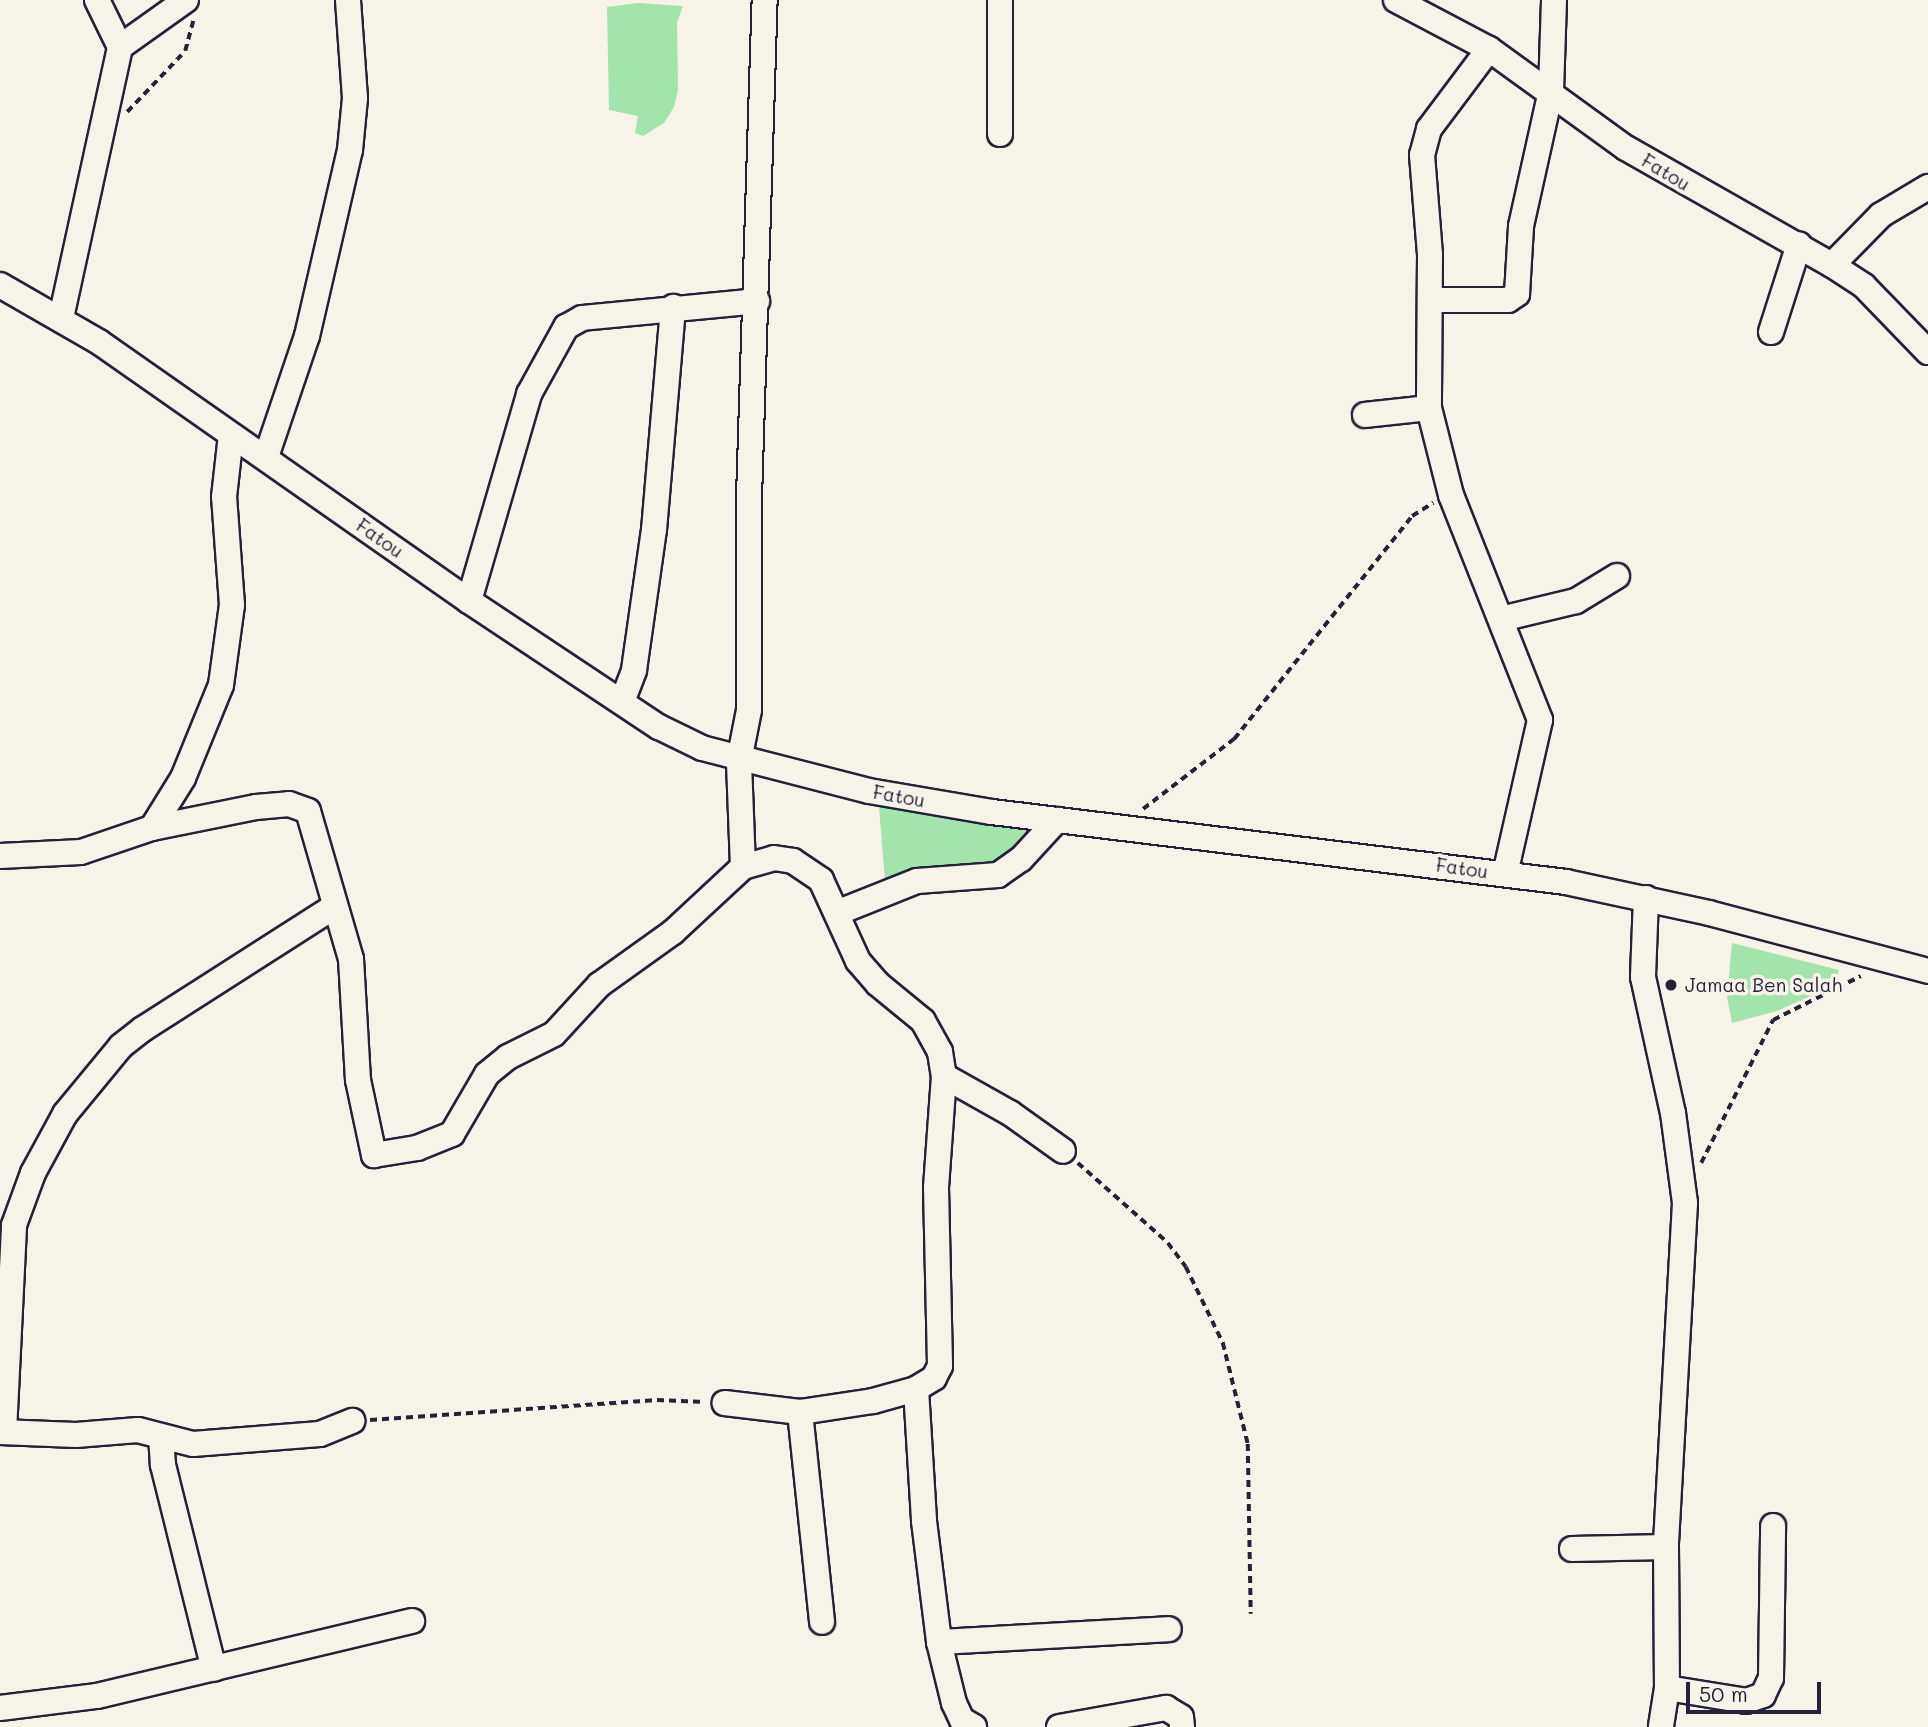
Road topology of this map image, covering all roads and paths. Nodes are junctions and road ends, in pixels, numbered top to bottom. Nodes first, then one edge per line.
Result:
1 (97, 0) edge
2 (348, 0) edge
3 (765, 0) edge
4 (1000, 0) edge
5 (1396, 0) edge
6 (1554, 0) edge
7 (190, 8) edge
8 (120, 47) junction
9 (1489, 49) junction
10 (1551, 91) junction
11 (1000, 134) dead end
12 (99, 141) junction
13 (1928, 187) edge
14 (1799, 244) junction
15 (1832, 265) junction
16 (0, 285) edge
17 (1430, 300) junction
18 (757, 301) junction
19 (673, 307) junction
20 (61, 318) junction
21 (1771, 332) dead end
22 (1928, 352) edge
23 (1429, 408) junction
24 (1365, 415) dead end
25 (231, 435) junction
26 (266, 457) junction
27 (1451, 495) junction
28 (1617, 576) dead end
29 (469, 601) junction
30 (1502, 619) junction
31 (622, 702) junction
32 (739, 761) junction
33 (183, 778) junction
34 (213, 817) junction
35 (1057, 821) junction
36 (152, 828) junction
37 (1120, 829) junction
38 (0, 856) edge
39 (744, 867) junction
40 (1504, 874) junction
41 (1646, 898) junction
42 (334, 907) junction
43 (839, 912) junction
44 (1888, 963) junction
45 (1928, 971) edge
46 (944, 1076) junction
47 (1063, 1151) joint
48 (1699, 1169) dead end
49 (916, 1389) junction
50 (724, 1403) joint
51 (800, 1412) junction
52 (352, 1421) joint
53 (2, 1432) edge
54 (161, 1437) junction
55 (1773, 1526) dead end
56 (1666, 1547) junction
57 (1572, 1549) dead end
58 (1251, 1614) dead end
59 (412, 1621) dead end
60 (822, 1622) dead end
61 (1169, 1629) dead end
62 (939, 1642) junction
63 (214, 1669) junction
64 (1667, 1688) junction
65 (0, 1708) edge
66 (974, 1727) edge
67 (1059, 1727) edge
68 (1182, 1727) edge
69 (1661, 1727) edge

1 - 8 street
2 - 26 street
3 - 18 street
4 - 11 street
5 - 9 street, Fatou
6 - 10 street
7 - 8 street
7 - 12 path
8 - 12 street
9 - 10 street, Fatou
9 - 17 street
10 - 14 street, Fatou
10 - 17 street
12 - 20 street
13 - 15 street
14 - 15 street, Fatou
14 - 21 street
15 - 22 street, Fatou
16 - 20 street, Fatou
17 - 23 street
18 - 19 street
18 - 32 street
19 - 29 street
19 - 31 street
20 - 25 street, Fatou
23 - 24 street
23 - 27 street
25 - 26 street, Fatou
25 - 33 street
26 - 29 street, Fatou
27 - 30 street
27 - 37 path
28 - 30 street
29 - 31 street, Fatou
30 - 40 street
31 - 32 street, Fatou
32 - 35 street, Fatou
32 - 39 street
33 - 34 street
33 - 36 street
34 - 36 street
34 - 42 street
35 - 37 street, Fatou
35 - 43 street
36 - 38 street
37 - 40 street, Fatou
39 - 42 street
39 - 43 street
40 - 41 street, Fatou
41 - 44 street, Fatou
41 - 56 street
42 - 53 street
43 - 46 street
44 - 45 street, Fatou
44 - 48 path
46 - 47 street
46 - 49 street
47 - 58 path
49 - 51 street
49 - 62 street
50 - 51 street
50 - 52 path
51 - 60 street
52 - 54 street
53 - 54 street
54 - 63 street
55 - 64 street
56 - 57 street
56 - 64 street
59 - 63 street
61 - 62 street
62 - 66 street
63 - 65 street
64 - 69 street
67 - 68 street

